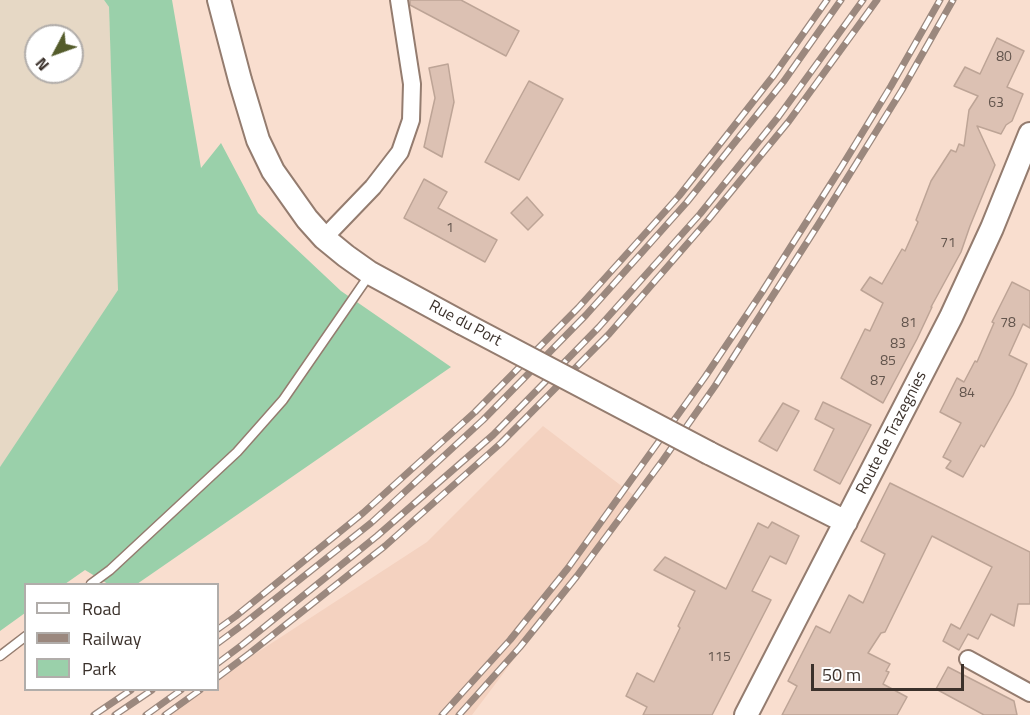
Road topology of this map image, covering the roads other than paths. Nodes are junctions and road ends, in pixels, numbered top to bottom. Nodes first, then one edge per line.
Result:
1 (219, 0) edge
2 (399, 0) edge
3 (1029, 141) edge
4 (324, 238) junction
5 (370, 273) junction
6 (846, 522) junction
7 (94, 583) edge
8 (24, 638) edge
9 (0, 656) edge
10 (968, 659) dead end
11 (1030, 693) edge
12 (746, 715) edge

1 - 4 main road, Rue du Port
2 - 4 street
3 - 6 main road, Route de Trazegnies
4 - 5 main road, Rue du Port
5 - 6 main road, Rue du Port, bridge
5 - 7 lane
6 - 12 main road, Route de Trazegnies
8 - 9 lane
10 - 11 street

